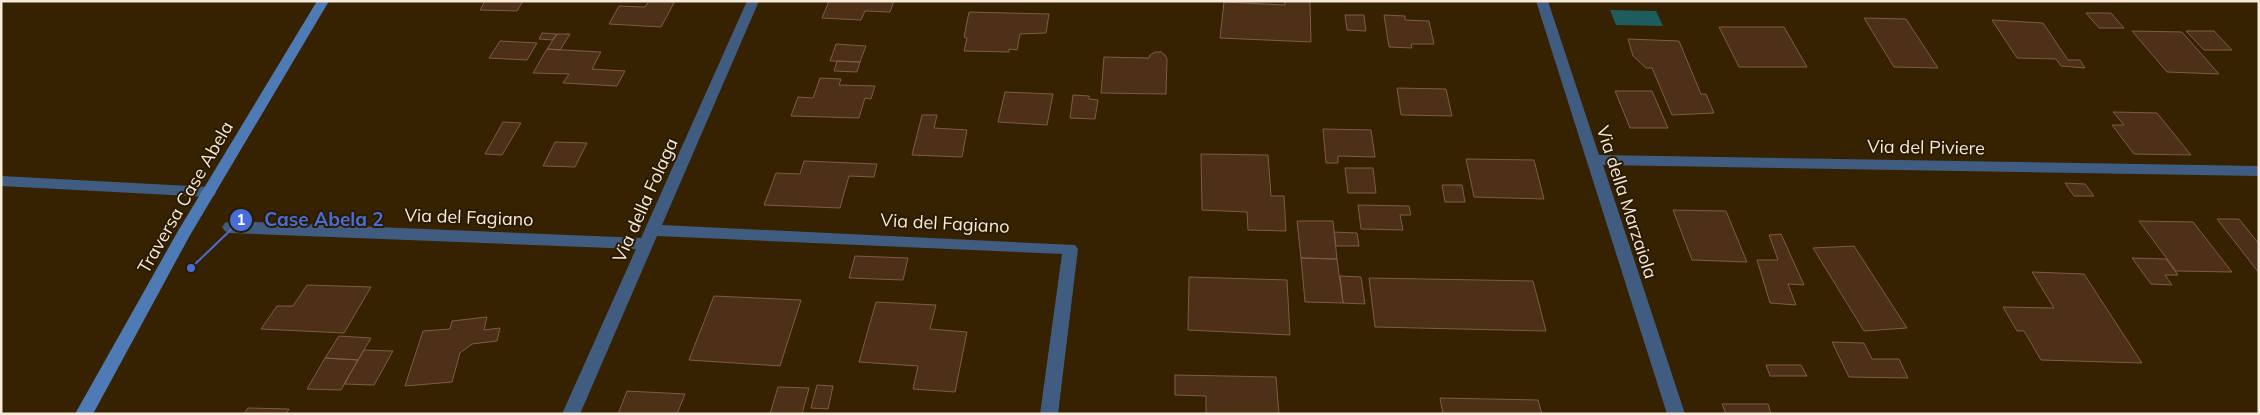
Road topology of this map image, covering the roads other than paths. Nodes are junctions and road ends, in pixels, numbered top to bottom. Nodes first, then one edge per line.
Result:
1 (323, 1) edge
2 (753, 1) edge
3 (1542, 1) edge
4 (1593, 160) junction
5 (2259, 171) edge
6 (1, 181) edge
7 (209, 192) junction
8 (230, 227) dead end
9 (649, 237) junction
10 (84, 414) edge
11 (571, 414) edge
12 (1049, 414) edge
13 (1676, 414) edge

1 - 7 street, Traversa Case Abela
2 - 9 street, Via della Folaga
3 - 4 street, Via della Marzaiola
4 - 5 street, Via del Piviere
4 - 13 street, Via della Marzaiola
6 - 7 street
7 - 10 street, Traversa Case Abela
8 - 9 street, Via del Fagiano
9 - 11 street, Via della Folaga
9 - 12 street, Via del Fagiano

